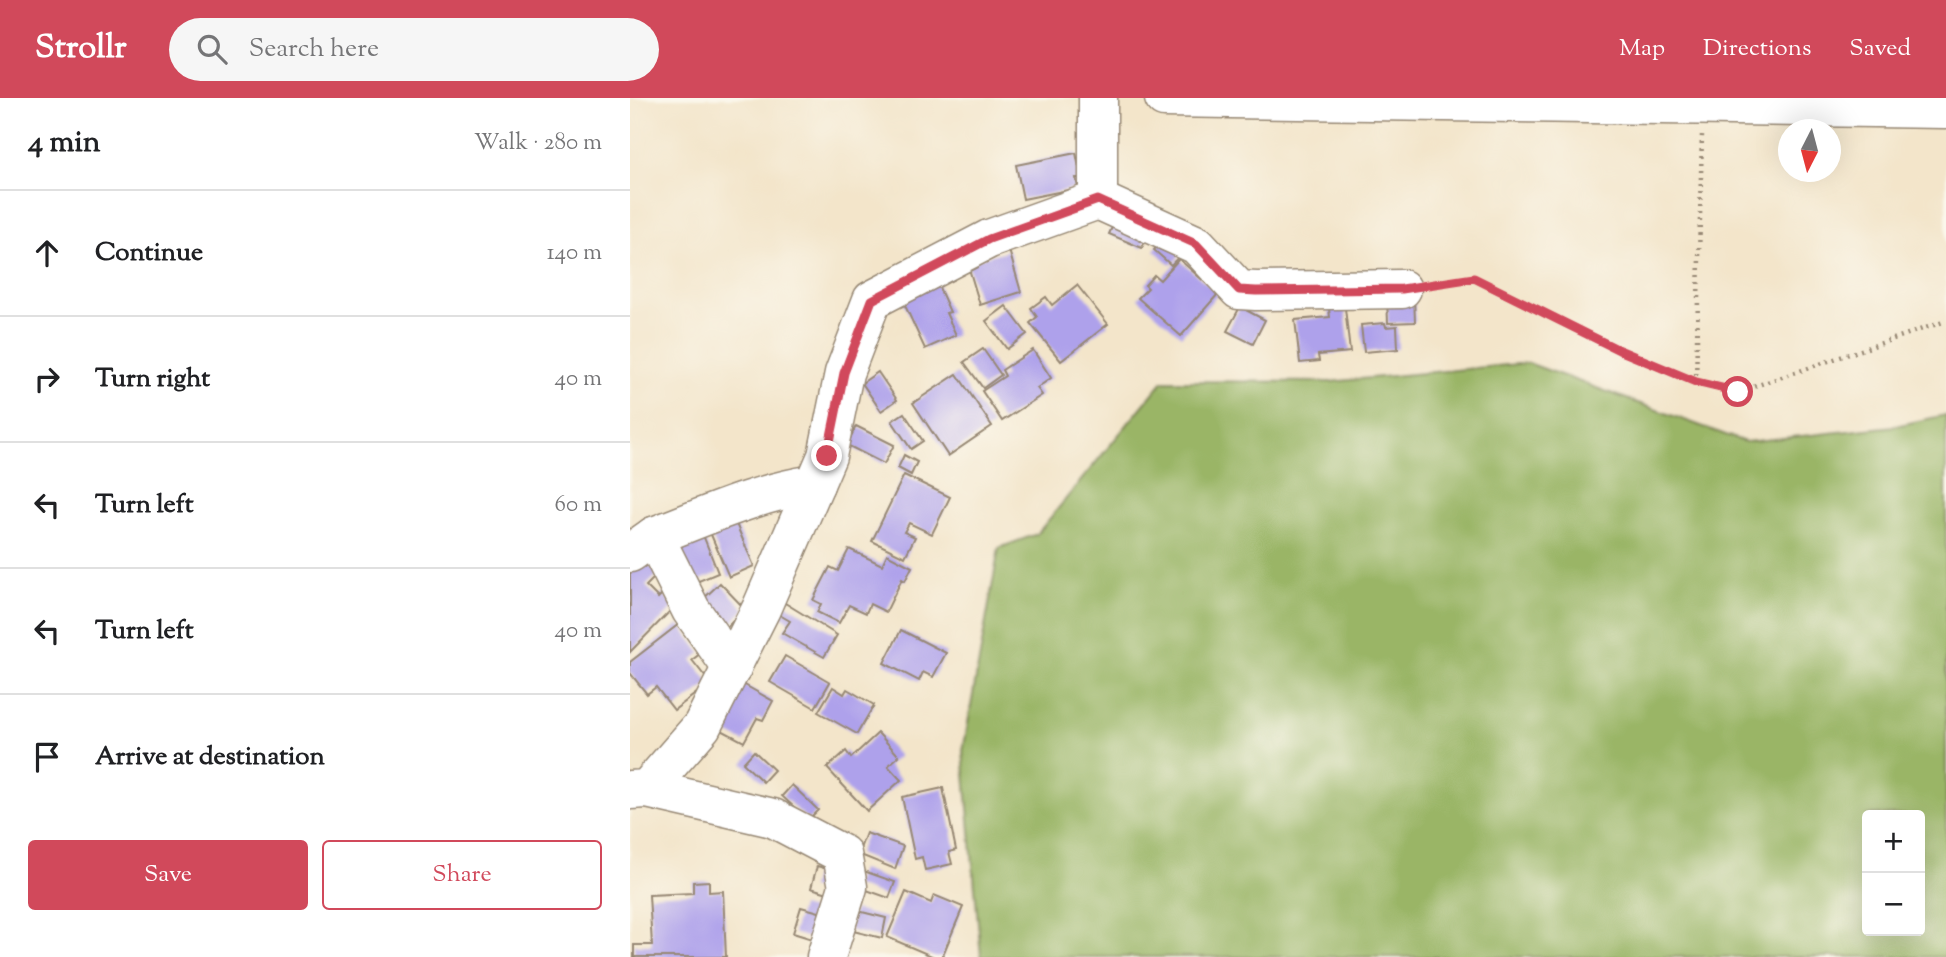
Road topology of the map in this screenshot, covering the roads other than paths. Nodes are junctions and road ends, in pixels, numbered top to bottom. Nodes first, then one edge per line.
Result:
1 (1098, 98) edge
2 (1164, 98) edge
3 (1946, 109) edge
4 (1098, 200) junction
5 (1402, 289) road end
6 (815, 484) junction
7 (642, 545) edge
8 (732, 668) junction
9 (638, 790) edge
10 (825, 957) edge

1 - 4 street
2 - 3 street
4 - 5 street
4 - 6 street
6 - 7 street
6 - 8 street
7 - 8 street
8 - 9 street
9 - 10 street

